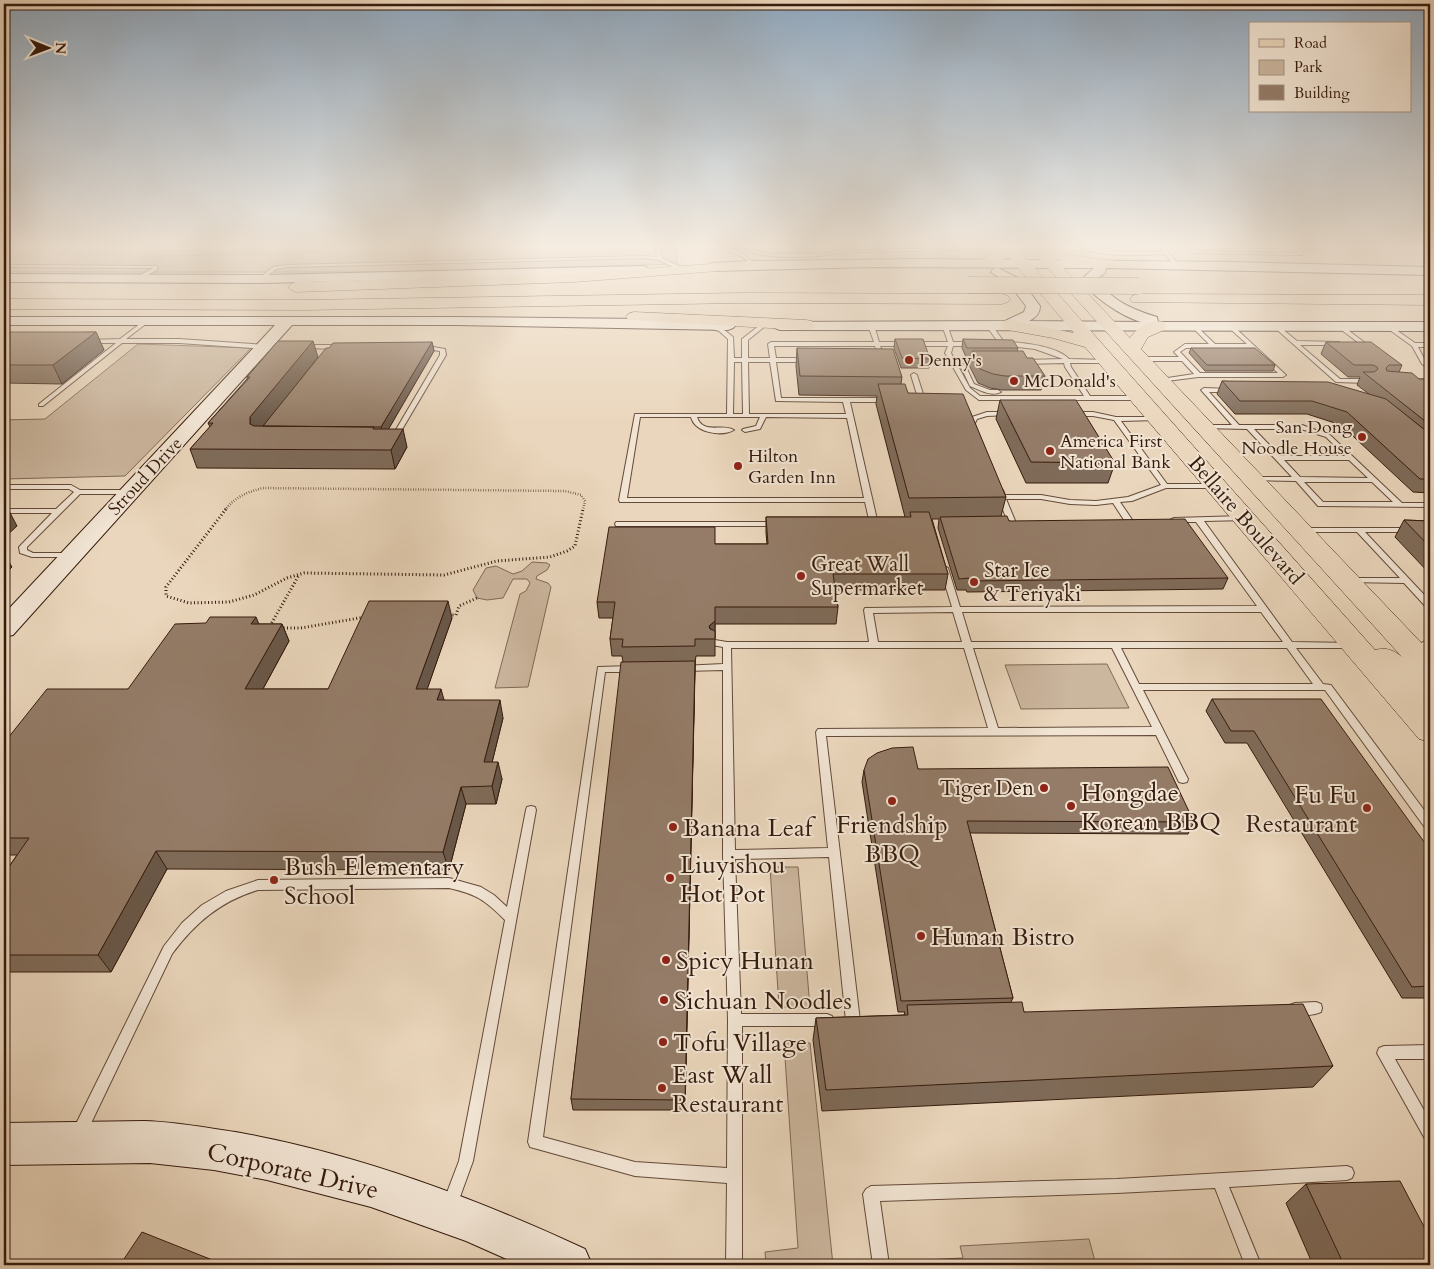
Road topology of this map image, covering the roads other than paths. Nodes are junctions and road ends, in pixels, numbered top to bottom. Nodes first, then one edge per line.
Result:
1 (74, 305) edge
2 (1032, 305) edge
3 (1058, 305) edge
4 (1091, 305) edge
5 (1115, 305) edge
6 (4, 321) edge
7 (145, 322) junction
8 (287, 322) junction
9 (701, 324) junction
10 (806, 325) junction
11 (871, 325) junction
12 (945, 325) junction
13 (989, 325) junction
14 (1009, 325) junction
15 (762, 326) junction
16 (1076, 326) junction
17 (1110, 326) junction
18 (1158, 326) junction
19 (1187, 326) junction
20 (1230, 326) junction
21 (1276, 326) junction
22 (1341, 327) junction
23 (1388, 327) junction
24 (1430, 327) edge
25 (82, 341) edge
26 (121, 341) junction
27 (1091, 343) junction
28 (1295, 343) junction
29 (1343, 343) edge
30 (1353, 343) edge
31 (877, 344) junction
32 (950, 344) junction
33 (976, 344) edge
34 (993, 344) edge
35 (1002, 344) junction
36 (1363, 344) junction
37 (1414, 345) junction
38 (1430, 345) edge
39 (1214, 346) junction
40 (1252, 346) junction
41 (269, 347) junction
42 (293, 347) edge
43 (331, 347) junction
44 (347, 347) edge
45 (412, 347) edge
46 (879, 352) edge
47 (1136, 354) junction
48 (1377, 354) edge
49 (1420, 356) junction
50 (324, 357) edge
51 (1430, 357) edge
52 (1183, 359) junction
53 (730, 360) junction
54 (746, 360) junction
55 (773, 360) junction
56 (812, 360) edge
57 (952, 361) junction
58 (988, 361) edge
59 (1067, 361) junction
60 (1107, 361) junction
61 (1018, 362) edge
62 (1430, 368) edge
63 (914, 375) dead end
64 (1198, 375) junction
65 (1161, 381) junction
66 (1367, 381) edge
67 (1234, 390) edge
68 (1088, 398) junction
69 (1139, 398) junction
70 (846, 400) junction
71 (894, 400) edge
72 (912, 400) edge
73 (40, 405) dead end
74 (1016, 414) edge
75 (1064, 414) edge
76 (693, 415) junction
77 (730, 415) junction
78 (746, 415) junction
79 (764, 416) junction
80 (850, 416) junction
81 (1157, 418) junction
82 (1116, 419) junction
83 (971, 425) joint
84 (1204, 427) junction
85 (1237, 427) junction
86 (1249, 427) junction
87 (732, 430) dead end
88 (745, 430) dead end
89 (975, 433) edge
90 (387, 441) edge
91 (1278, 458) junction
92 (1351, 458) junction
93 (1246, 471) junction
94 (1298, 480) junction
95 (1374, 480) junction
96 (995, 482) edge
97 (1165, 486) junction
98 (1216, 486) junction
99 (4, 487) edge
100 (78, 492) junction
101 (131, 492) junction
102 (1002, 497) junction
103 (868, 500) junction
104 (1115, 501) junction
105 (1400, 505) junction
106 (1430, 505) edge
107 (4, 511) edge
108 (58, 512) junction
109 (1244, 518) junction
110 (1198, 519) junction
111 (1139, 520) edge
112 (1168, 520) edge
113 (1120, 521) edge
114 (1129, 521) junction
115 (1003, 523) edge
116 (1012, 523) junction
117 (1022, 523) edge
118 (619, 524) dead end
119 (785, 524) edge
120 (864, 524) edge
121 (874, 524) junction
122 (883, 524) edge
123 (1300, 530) junction
124 (1359, 530) junction
125 (1430, 530) edge
126 (72, 555) junction
127 (1281, 561) junction
128 (942, 562) edge
129 (1348, 580) junction
130 (1407, 581) junction
131 (1430, 606) edge
132 (1263, 609) junction
133 (957, 610) junction
134 (4, 629) edge
135 (715, 643) edge
136 (1289, 644) junction
137 (1355, 644) junction
138 (727, 645) junction
139 (874, 645) junction
140 (967, 645) junction
141 (1115, 645) junction
142 (1426, 654) edge
143 (727, 667) junction
144 (669, 668) edge
145 (640, 669) edge
146 (1136, 687) junction
147 (1320, 687) junction
148 (1430, 699) edge
149 (1159, 731) junction
150 (1430, 731) edge
151 (994, 732) junction
152 (1183, 779) dead end
153 (531, 810) dead end
154 (1430, 826) edge
155 (833, 852) junction
156 (730, 855) junction
157 (511, 919) junction
158 (1316, 1008) dead end
159 (1286, 1009) edge
160 (735, 1020) junction
161 (858, 1020) joint
162 (1430, 1052) edge
163 (1430, 1134) edge
164 (74, 1143) junction
165 (4, 1144) edge
166 (1346, 1173) dead end
167 (735, 1176) junction
168 (1219, 1180) junction
169 (448, 1214) junction
170 (547, 1260) edge
171 (734, 1265) edge
172 (881, 1265) edge
173 (1253, 1265) edge

1 - 10 main road
2 - 14 main road
3 - 16 main road, Bellaire Boulevard
4 - 17 main road, Bellaire Boulevard
5 - 19 main road
6 - 7 main road
7 - 8 main road
7 - 26 lane
8 - 9 main road
8 - 41 main road, Stroud Drive
9 - 15 main road
9 - 53 lane
10 - 11 main road
10 - 15 main road
11 - 12 main road
11 - 31 lane
12 - 13 main road
12 - 32 lane
13 - 14 main road
13 - 35 lane
14 - 16 main road
14 - 27 main road
15 - 54 lane
16 - 17 main road
16 - 27 main road, Bellaire Boulevard
17 - 18 main road
17 - 47 main road, Bellaire Boulevard
18 - 19 main road
18 - 47 main road
19 - 20 main road
19 - 39 lane
20 - 21 main road
20 - 40 lane
21 - 22 main road
21 - 28 lane
22 - 23 main road
22 - 36 lane
23 - 24 main road
23 - 37 lane
25 - 26 lane
26 - 41 lane
26 - 73 lane
27 - 60 main road, Bellaire Boulevard
28 - 29 lane
28 - 66 lane
30 - 36 lane
31 - 32 lane
31 - 46 lane
31 - 55 lane
32 - 33 lane
32 - 57 lane
34 - 35 lane
35 - 59 lane
36 - 48 lane
37 - 38 lane
37 - 49 lane
39 - 40 lane
39 - 52 lane
40 - 64 lane
41 - 101 main road, Stroud Drive
42 - 43 lane
43 - 44 lane
43 - 50 lane
45 - 90 lane
47 - 52 lane
47 - 65 main road, Bellaire Boulevard
49 - 51 lane
49 - 62 lane
52 - 64 lane
53 - 54 lane
53 - 77 lane
54 - 55 lane
54 - 78 lane
55 - 56 lane
55 - 70 lane
57 - 58 lane
57 - 68 lane
59 - 60 lane
59 - 61 lane
59 - 68 lane
60 - 69 main road, Bellaire Boulevard
63 - 72 lane
64 - 65 lane
65 - 84 main road, Bellaire Boulevard
67 - 85 lane
68 - 69 lane
69 - 81 main road, Bellaire Boulevard
70 - 71 lane
70 - 80 lane
74 - 83 lane
75 - 82 lane
76 - 77 lane
76 - 87 lane
76 - 103 lane
77 - 78 lane
78 - 79 lane
79 - 80 lane
79 - 88 lane
80 - 103 lane
81 - 82 lane
81 - 93 main road
81 - 98 main road, Bellaire Boulevard
82 - 97 lane
83 - 89 lane
84 - 85 lane
84 - 93 main road, Bellaire Boulevard
85 - 86 lane
86 - 91 lane
86 - 92 lane
91 - 92 lane
91 - 94 lane
92 - 95 lane
93 - 94 lane
93 - 123 main road, Bellaire Boulevard
94 - 95 lane
94 - 105 lane
95 - 105 lane
96 - 102 lane
97 - 98 lane
97 - 104 lane
98 - 109 main road, Bellaire Boulevard
99 - 100 lane
100 - 101 lane
100 - 108 lane
101 - 126 main road, Stroud Drive
102 - 104 lane
102 - 116 lane
103 - 121 lane
104 - 114 lane
105 - 106 lane
107 - 108 lane
108 - 126 lane
109 - 110 lane
109 - 127 main road, Bellaire Boulevard
110 - 112 lane
110 - 132 lane
111 - 114 lane
113 - 114 lane
115 - 116 lane
116 - 117 lane
118 - 119 lane
120 - 121 lane
121 - 122 lane
123 - 124 lane
123 - 129 main road, Bellaire Boulevard
124 - 125 lane
124 - 130 lane
126 - 134 main road, Stroud Drive
127 - 137 main road, Bellaire Boulevard
127 - 142 main road
128 - 133 lane
129 - 130 lane
129 - 142 main road, Bellaire Boulevard
130 - 131 lane
132 - 133 lane
132 - 136 lane
133 - 139 lane
133 - 140 lane
135 - 138 lane
136 - 137 lane
136 - 141 lane
136 - 147 lane
137 - 148 main road
137 - 150 main road, Bellaire Boulevard
138 - 139 lane
138 - 143 lane
139 - 140 lane
140 - 141 lane
140 - 151 lane
141 - 146 lane
143 - 144 lane
143 - 156 lane
145 - 167 lane
146 - 147 lane
146 - 149 lane
147 - 154 lane
149 - 151 lane
149 - 152 lane
151 - 155 lane
153 - 157 lane
155 - 156 lane
155 - 161 lane
156 - 160 lane
157 - 164 lane
157 - 169 lane
158 - 159 lane
160 - 161 lane
160 - 167 lane
162 - 163 lane
164 - 165 main road, Corporate Drive
164 - 169 main road, Corporate Drive
166 - 168 lane
167 - 171 lane
168 - 172 lane
168 - 173 lane
169 - 170 main road, Corporate Drive

